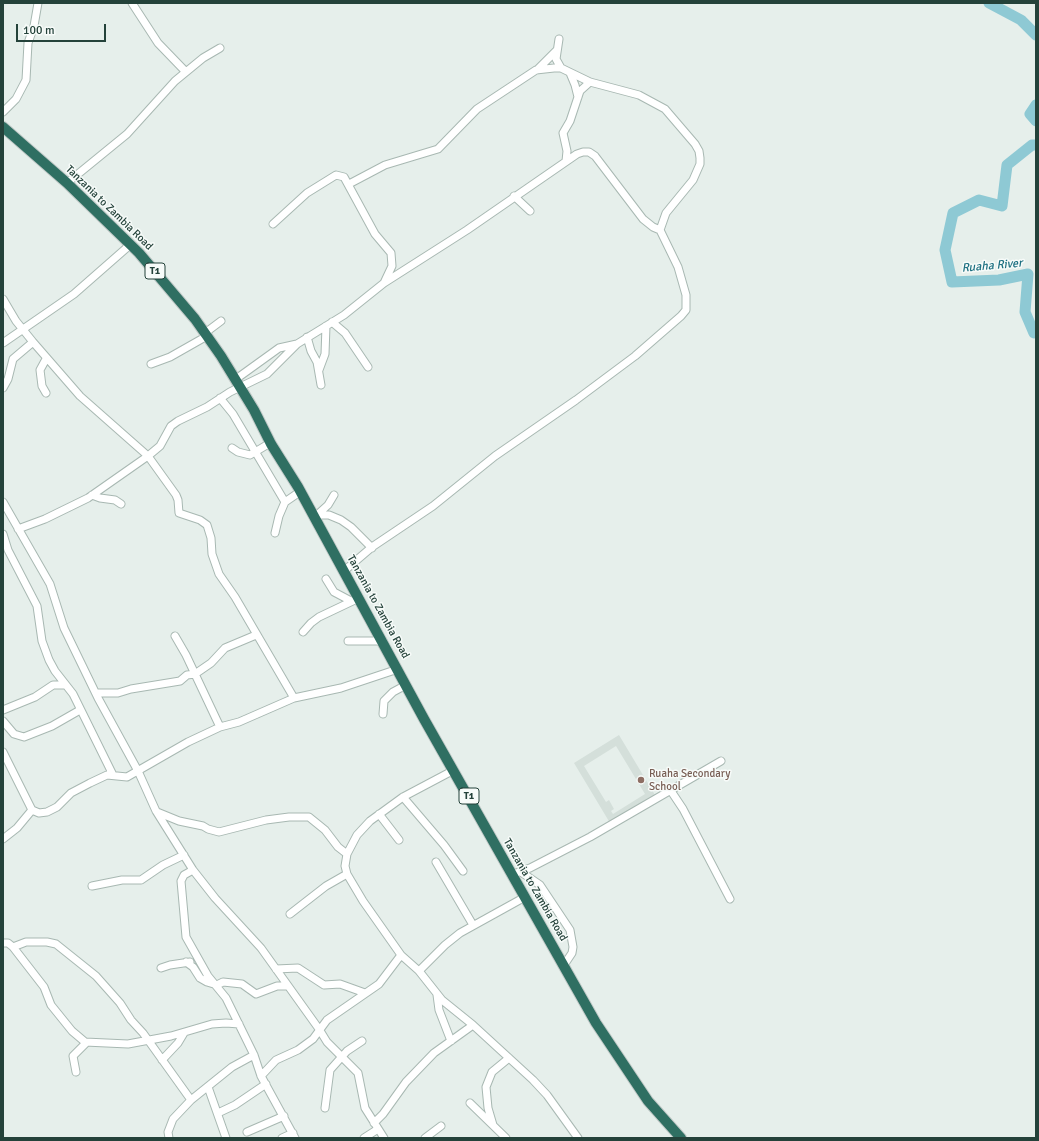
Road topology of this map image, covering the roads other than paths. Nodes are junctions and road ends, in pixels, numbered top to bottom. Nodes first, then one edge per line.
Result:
1 (38, 3) edge
2 (132, 3) edge
3 (559, 39) dead end
4 (220, 48) dead end
5 (556, 51) junction
6 (560, 68) junction
7 (536, 70) junction
8 (186, 72) junction
9 (569, 73) junction
10 (590, 82) junction
11 (578, 97) junction
12 (3, 112) edge
13 (3, 127) edge
14 (566, 161) junction
15 (66, 183) junction
16 (349, 184) junction
17 (514, 196) junction
18 (530, 211) dead end
19 (273, 224) dead end
20 (660, 230) junction
21 (131, 244) junction
22 (384, 283) junction
23 (3, 299) edge
24 (221, 321) dead end
25 (329, 324) junction
26 (23, 329) junction
27 (206, 335) junction
28 (307, 337) junction
29 (32, 342) junction
30 (3, 343) edge
31 (297, 344) junction
32 (46, 359) junction
33 (151, 364) dead end
34 (368, 367) dead end
35 (318, 370) junction
36 (238, 384) junction
37 (321, 385) dead end
38 (3, 388) edge
39 (46, 393) dead end
40 (220, 398) junction
41 (270, 443) junction
42 (232, 448) dead end
43 (256, 452) junction
44 (148, 456) junction
45 (301, 491) junction
46 (92, 495) junction
47 (334, 495) dead end
48 (3, 502) edge
49 (286, 502) junction
50 (121, 504) dead end
51 (316, 514) junction
52 (18, 529) junction
53 (275, 533) dead end
54 (3, 536) edge
55 (372, 548) junction
56 (344, 571) junction
57 (326, 579) dead end
58 (355, 600) junction
59 (303, 632) dead end
60 (256, 635) junction
61 (176, 636) dead end
62 (348, 641) dead end
63 (383, 641) junction
64 (398, 669) junction
65 (194, 674) junction
66 (65, 685) junction
67 (406, 685) junction
68 (96, 693) junction
69 (294, 698) junction
70 (3, 710) edge
71 (80, 710) junction
72 (383, 714) dead end
73 (3, 721) edge
74 (220, 727) junction
75 (3, 752) edge
76 (721, 761) dead end
77 (138, 770) junction
78 (454, 770) junction
79 (113, 776) junction
80 (671, 791) junction
81 (403, 797) junction
82 (32, 810) junction
83 (157, 812) junction
84 (379, 814) junction
85 (3, 839) edge
86 (399, 840) dead end
87 (347, 854) junction
88 (184, 855) junction
89 (436, 862) dead end
90 (193, 870) junction
91 (463, 872) dead end
92 (516, 873) junction
93 (347, 874) junction
94 (92, 886) dead end
95 (525, 898) junction
96 (730, 899) dead end
97 (290, 914) dead end
98 (473, 925) junction
99 (3, 942) edge
100 (13, 947) junction
101 (401, 955) junction
102 (186, 962) junction
103 (202, 965) junction
104 (564, 965) junction
105 (161, 968) dead end
106 (276, 969) junction
107 (419, 971) junction
108 (217, 985) junction
109 (287, 986) junction
110 (365, 993) junction
111 (437, 995) junction
112 (239, 1024) junction
113 (473, 1025) junction
114 (319, 1028) junction
115 (184, 1033) junction
116 (147, 1040) junction
117 (362, 1041) dead end
118 (451, 1041) junction
119 (86, 1043) junction
120 (254, 1055) junction
121 (341, 1057) junction
122 (509, 1058) junction
123 (162, 1060) junction
124 (76, 1072) dead end
125 (261, 1076) junction
126 (266, 1084) junction
127 (208, 1087) junction
128 (191, 1100) junction
129 (470, 1103) dead end
130 (325, 1108) dead end
131 (218, 1113) junction
132 (284, 1116) junction
133 (493, 1125) junction
134 (376, 1126) junction
135 (441, 1126) dead end
136 (247, 1132) dead end
137 (294, 1135) edge
138 (169, 1138) edge
139 (226, 1138) edge
140 (282, 1138) edge
141 (364, 1138) edge
142 (384, 1138) edge
143 (425, 1138) edge
144 (506, 1138) edge
145 (578, 1138) edge
146 (680, 1138) edge

1 - 12 street
2 - 8 street
3 - 5 street
4 - 8 street
5 - 6 street
5 - 7 street
6 - 7 street
6 - 9 street
7 - 16 street
8 - 15 street
9 - 10 street
9 - 11 street
10 - 11 street
10 - 20 street
11 - 14 street
13 - 15 highway, Tanzania to Zambia Road / T1
14 - 17 street
14 - 20 street
15 - 21 highway, Tanzania to Zambia Road / T1
16 - 19 street
16 - 22 street
17 - 18 street
17 - 22 street
20 - 55 street
21 - 26 street
21 - 27 highway, Tanzania to Zambia Road / T1
22 - 25 street
23 - 26 street
24 - 27 street
25 - 28 street
25 - 34 street
25 - 35 street
26 - 29 street
26 - 30 street
27 - 33 street
27 - 36 highway, Tanzania to Zambia Road / T1
28 - 31 street
28 - 35 street
29 - 32 street
29 - 38 street
31 - 36 street
31 - 36 street
32 - 39 street
32 - 44 street
35 - 37 street
36 - 40 street
36 - 41 highway, Tanzania to Zambia Road / T1
40 - 43 street
40 - 44 street
41 - 43 street
41 - 45 highway, Tanzania to Zambia Road / T1
42 - 43 street
43 - 49 street
44 - 46 street
44 - 60 street
45 - 49 street
45 - 51 highway, Tanzania to Zambia Road / T1
46 - 50 street
46 - 52 street
47 - 51 street
48 - 52 street
49 - 53 street
51 - 55 street
51 - 56 highway, Tanzania to Zambia Road / T1
52 - 68 street
54 - 66 street
55 - 56 street
56 - 58 highway, Tanzania to Zambia Road / T1
57 - 58 street
58 - 59 street
58 - 63 highway, Tanzania to Zambia Road / T1
60 - 65 street
60 - 69 street
61 - 65 street
62 - 63 street
63 - 64 highway, Tanzania to Zambia Road / T1
64 - 67 highway, Tanzania to Zambia Road / T1
64 - 69 street
65 - 68 street
65 - 74 street
66 - 70 street
66 - 71 street
67 - 72 street
67 - 78 highway, Tanzania to Zambia Road / T1
68 - 77 street
69 - 74 street
71 - 73 street
71 - 79 street
74 - 77 street
75 - 82 street
76 - 80 street
77 - 79 street
77 - 83 street
78 - 81 street
78 - 92 highway, Tanzania to Zambia Road / T1
79 - 82 street
80 - 92 street
80 - 96 street
81 - 84 street
81 - 91 street
82 - 85 street
83 - 87 street
83 - 88 street
84 - 86 street
84 - 87 street
87 - 93 street
88 - 90 street
88 - 94 street
89 - 98 street
90 - 103 street
90 - 106 street
92 - 95 highway, Tanzania to Zambia Road / T1
92 - 104 street
93 - 97 street
93 - 101 street
95 - 98 street
95 - 104 highway, Tanzania to Zambia Road / T1
98 - 107 street
99 - 100 street
100 - 116 street
100 - 119 street
101 - 107 street
101 - 110 street
102 - 103 street
102 - 105 street
102 - 108 street
103 - 108 street
104 - 146 highway, Tanzania to Zambia Road / T1
106 - 109 street
106 - 110 street
107 - 111 street
108 - 109 street
108 - 112 street
109 - 114 street
110 - 114 street
111 - 113 street
111 - 118 street
112 - 115 street
112 - 120 street
113 - 118 street
113 - 122 street
114 - 121 street
114 - 125 street
115 - 116 street
115 - 123 street
116 - 119 street
116 - 123 street
117 - 121 street
118 - 134 street
119 - 124 street
120 - 125 street
120 - 127 street
121 - 130 street
121 - 134 street
122 - 133 street
122 - 145 street
123 - 128 street
125 - 126 street
126 - 131 street
126 - 132 street
127 - 128 street
127 - 131 street
128 - 138 street
129 - 133 street
131 - 139 street
132 - 136 street
132 - 137 street
133 - 144 street
134 - 141 street
134 - 142 street
135 - 143 street
137 - 140 street

